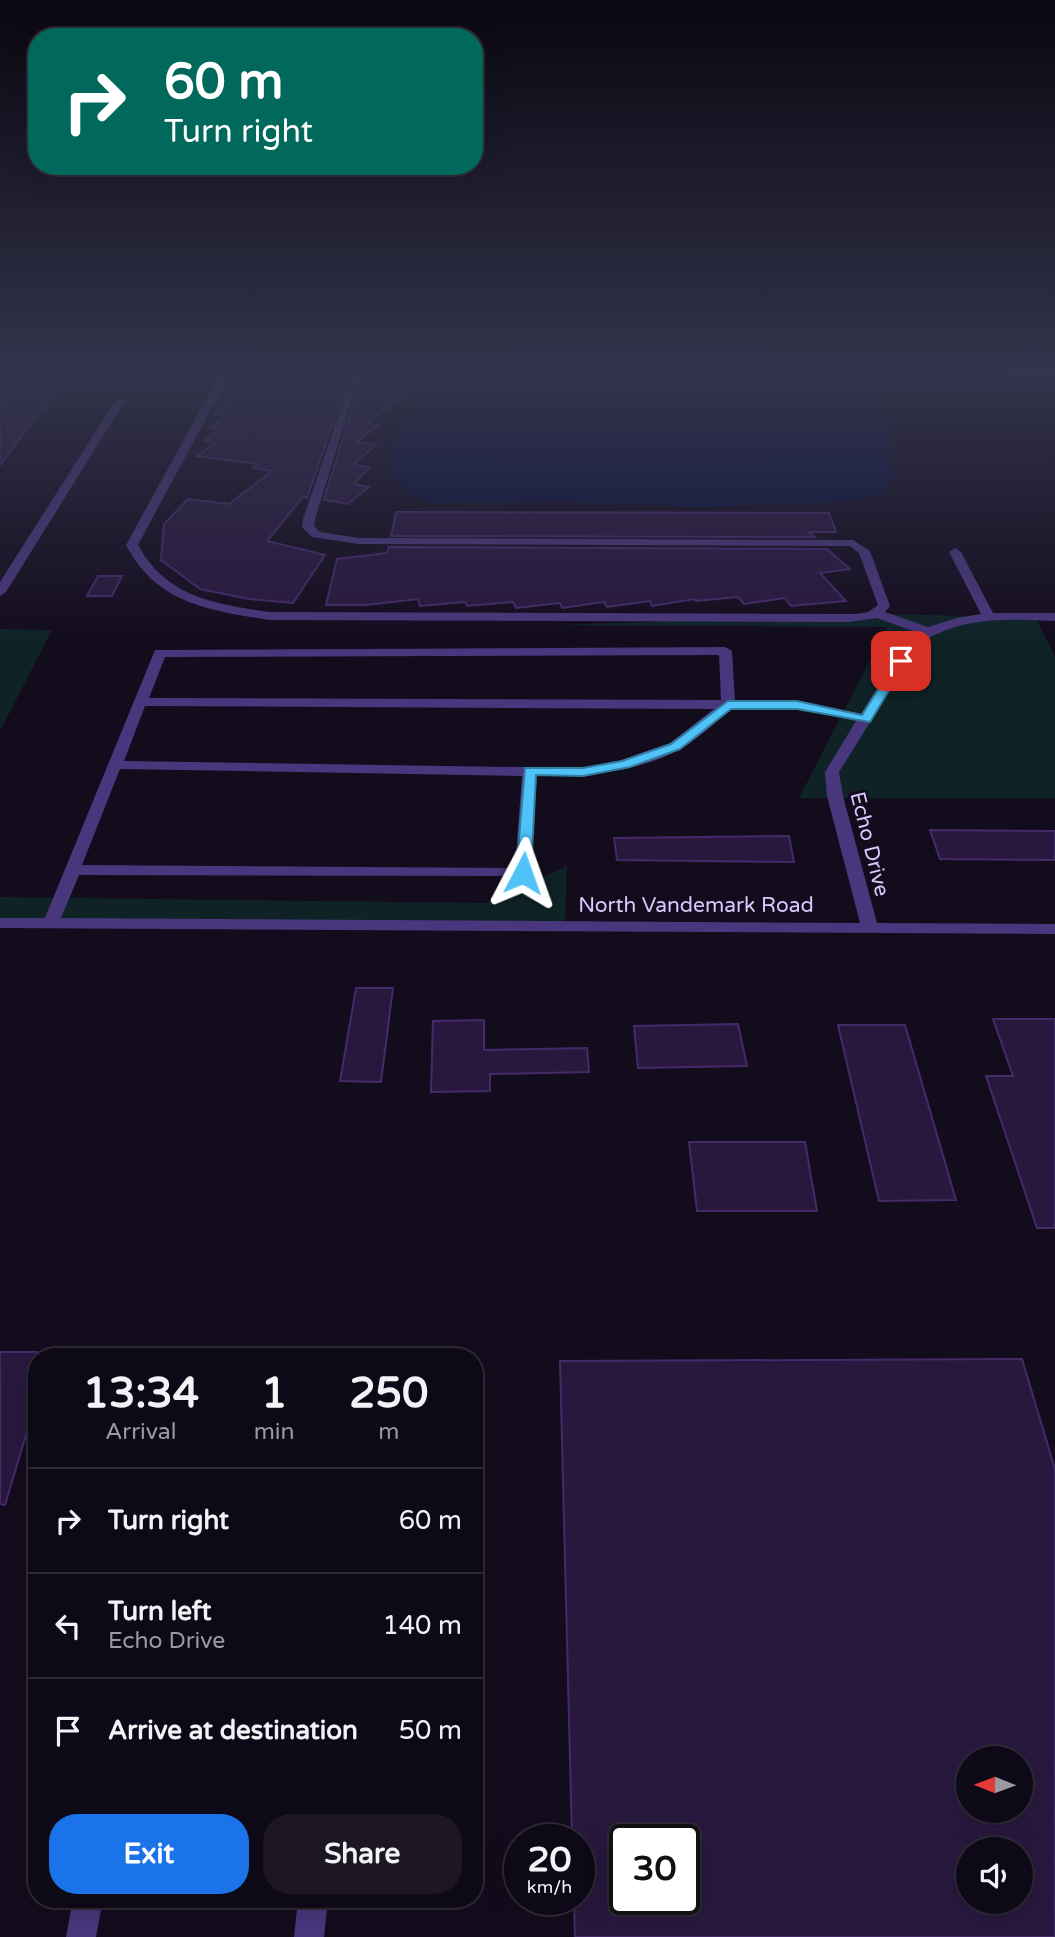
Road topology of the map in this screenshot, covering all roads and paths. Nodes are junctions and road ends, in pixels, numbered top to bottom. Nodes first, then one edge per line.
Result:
1 (83, 460) edge
2 (178, 460) edge
3 (329, 460) edge
4 (955, 552) dead end
5 (0, 592) edge
6 (878, 614) junction
7 (989, 617) junction
8 (1055, 617) edge
9 (926, 631) junction
10 (141, 702) junction
11 (728, 705) junction
12 (865, 719) junction
13 (116, 765) junction
14 (530, 771) junction
15 (73, 870) junction
16 (0, 923) edge
17 (51, 923) junction
18 (870, 929) junction
19 (1055, 929) edge
20 (86, 1908) edge
21 (312, 1908) edge
22 (81, 1937) edge
23 (309, 1937) edge

1 - 5 street
2 - 6 street
3 - 6 street
4 - 7 street
6 - 9 street
7 - 8 street
7 - 9 street
9 - 12 street, Echo Drive
10 - 11 street
10 - 11 street
10 - 13 street
11 - 12 street
11 - 14 street
12 - 18 street, Echo Drive
13 - 14 street
13 - 15 street
14 - 15 street
15 - 17 street
16 - 17 street, North Vandemark Road
17 - 18 street, North Vandemark Road
18 - 19 street, North Vandemark Road
20 - 22 street
21 - 23 street

